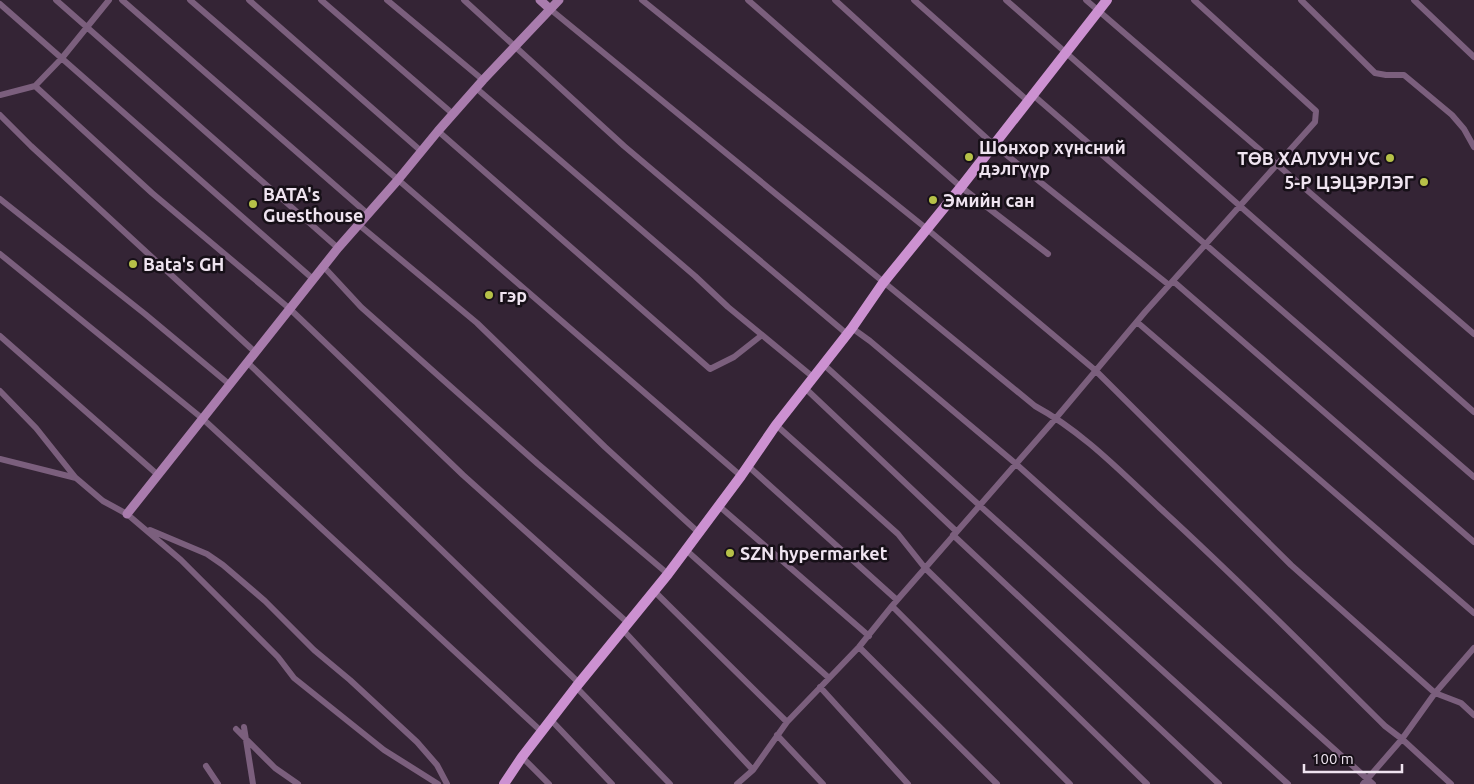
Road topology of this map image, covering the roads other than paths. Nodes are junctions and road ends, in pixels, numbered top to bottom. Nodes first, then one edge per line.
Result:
1 (56, 0) edge
2 (109, 0) edge
3 (122, 0) edge
4 (190, 0) edge
5 (249, 0) edge
6 (320, 0) edge
7 (387, 0) edge
8 (464, 0) edge
9 (540, 0) edge
10 (559, 0) edge
11 (642, 0) edge
12 (748, 0) edge
13 (835, 0) edge
14 (914, 0) edge
15 (1006, 0) edge
16 (1086, 0) edge
17 (1107, 0) edge
18 (1194, 0) edge
19 (1301, 0) edge
20 (1414, 0) edge
21 (0, 4) edge
22 (550, 9) junction
23 (1099, 10) junction
24 (88, 27) junction
25 (515, 45) junction
26 (1066, 52) junction
27 (1474, 57) edge
28 (62, 58) junction
29 (483, 80) junction
30 (35, 86) junction
31 (476, 88) junction
32 (0, 96) edge
33 (1031, 98) junction
34 (453, 114) junction
35 (0, 115) edge
36 (438, 131) junction
37 (994, 145) junction
38 (1474, 147) edge
39 (421, 151) junction
40 (1278, 164) junction
41 (398, 181) junction
42 (961, 186) junction
43 (0, 199) edge
44 (1241, 205) junction
45 (368, 214) junction
46 (358, 224) junction
47 (927, 229) junction
48 (1206, 245) junction
49 (338, 248) junction
50 (0, 254) edge
51 (1048, 254) dead end
52 (323, 266) junction
53 (313, 279) junction
54 (1171, 283) junction
55 (883, 284) junction
56 (290, 309) junction
57 (1137, 322) junction
58 (849, 331) junction
59 (1474, 334) edge
60 (762, 335) junction
61 (0, 336) edge
62 (256, 352) junction
63 (247, 362) junction
64 (823, 364) junction
65 (1095, 370) junction
66 (813, 377) junction
67 (229, 384) junction
68 (805, 388) junction
69 (0, 391) edge
70 (1474, 412) edge
71 (1056, 418) junction
72 (203, 419) junction
73 (776, 425) junction
74 (0, 460) edge
75 (1015, 463) junction
76 (748, 466) junction
77 (158, 475) junction
78 (741, 476) junction
79 (1474, 477) edge
80 (76, 478) junction
81 (979, 505) junction
82 (719, 506) junction
83 (127, 514) junction
84 (148, 530) junction
85 (698, 532) junction
86 (955, 533) junction
87 (1474, 542) edge
88 (686, 550) junction
89 (925, 568) junction
90 (668, 574) junction
91 (654, 591) junction
92 (897, 600) junction
93 (892, 606) junction
94 (1474, 613) edge
95 (625, 627) junction
96 (869, 636) junction
97 (859, 647) junction
98 (1474, 648) edge
99 (829, 678) junction
100 (577, 685) junction
101 (820, 687) junction
102 (1435, 693) junction
103 (1474, 715) edge
104 (551, 720) junction
105 (787, 722) junction
106 (244, 727) dead end
107 (236, 729) dead end
108 (542, 732) junction
109 (777, 735) junction
110 (246, 738) junction
111 (1402, 739) junction
112 (522, 757) junction
113 (206, 766) dead end
114 (753, 770) junction
115 (742, 782) edge
116 (1368, 782) edge
117 (218, 784) edge
118 (253, 784) edge
119 (298, 784) edge
120 (438, 784) edge
121 (447, 784) edge
122 (504, 784) edge
123 (549, 784) edge
124 (612, 784) edge
125 (670, 784) edge
126 (823, 784) edge
127 (908, 784) edge
128 (997, 784) edge
129 (1070, 784) edge
130 (1148, 784) edge
131 (1219, 784) edge
132 (1288, 784) edge
133 (1451, 784) edge

1 - 24 street
2 - 24 street
3 - 45 street
4 - 41 street
5 - 39 street
6 - 34 street
7 - 29 street
8 - 25 street
9 - 22 main road
10 - 22 main road
11 - 47 street
12 - 42 street
13 - 37 street
14 - 33 street
15 - 26 street
16 - 23 street
17 - 23 main road
18 - 40 street
19 - 38 street
20 - 27 street
21 - 28 street
22 - 25 main road
22 - 55 street
23 - 26 main road
23 - 40 street
24 - 28 street
24 - 49 street
25 - 29 main road
25 - 58 street
26 - 33 main road
26 - 44 street
28 - 30 street
28 - 53 street
29 - 31 main road
30 - 32 street
30 - 56 street
31 - 34 main road
31 - 60 street
33 - 37 main road
33 - 48 street
34 - 36 main road
35 - 62 street
36 - 39 main road
36 - 60 street
37 - 42 main road
37 - 54 street
39 - 41 main road
40 - 44 street
40 - 59 street
41 - 45 main road
41 - 78 street
42 - 47 main road
42 - 51 street
43 - 67 street
44 - 48 street
44 - 70 street
45 - 46 main road
46 - 49 main road
46 - 85 street
47 - 55 main road
47 - 65 street
48 - 54 street
48 - 79 street
49 - 52 main road
50 - 72 street
52 - 53 main road
52 - 90 street
53 - 56 main road
54 - 57 street
54 - 87 street
55 - 58 main road
55 - 71 street
56 - 62 main road
56 - 95 street
57 - 65 street
57 - 94 street
58 - 64 main road
58 - 75 street
60 - 66 street
61 - 77 street
62 - 63 main road
63 - 67 main road
63 - 100 street
64 - 66 main road
64 - 81 street
65 - 71 street
65 - 102 street
66 - 68 main road
67 - 72 main road
68 - 73 main road
68 - 86 street
69 - 80 street
71 - 75 street
71 - 111 street
72 - 77 main road
72 - 108 street
73 - 76 main road
73 - 89 street
74 - 80 street
75 - 81 street
75 - 116 street
76 - 78 main road
76 - 92 street
77 - 83 main road
78 - 82 main road
80 - 83 street
81 - 86 street
81 - 132 street
82 - 85 main road
82 - 96 street
83 - 84 street
84 - 120 street
84 - 121 street
85 - 88 main road
86 - 89 street
86 - 131 street
88 - 90 main road
88 - 99 street
89 - 92 street
89 - 130 street
90 - 91 main road
91 - 95 main road
91 - 105 street
92 - 93 street
93 - 96 street
93 - 129 street
95 - 100 main road
95 - 114 street
96 - 97 street
97 - 99 street
97 - 128 street
98 - 102 street
99 - 101 street
100 - 104 main road
100 - 125 street
101 - 105 street
101 - 127 street
102 - 103 street
102 - 111 street
104 - 108 main road
104 - 124 street
105 - 109 street
106 - 110 street
107 - 110 street
108 - 112 main road
109 - 114 street
109 - 126 street
110 - 118 street
110 - 119 street
111 - 116 street
111 - 133 street
112 - 122 main road
112 - 123 street
113 - 117 street
114 - 115 street

